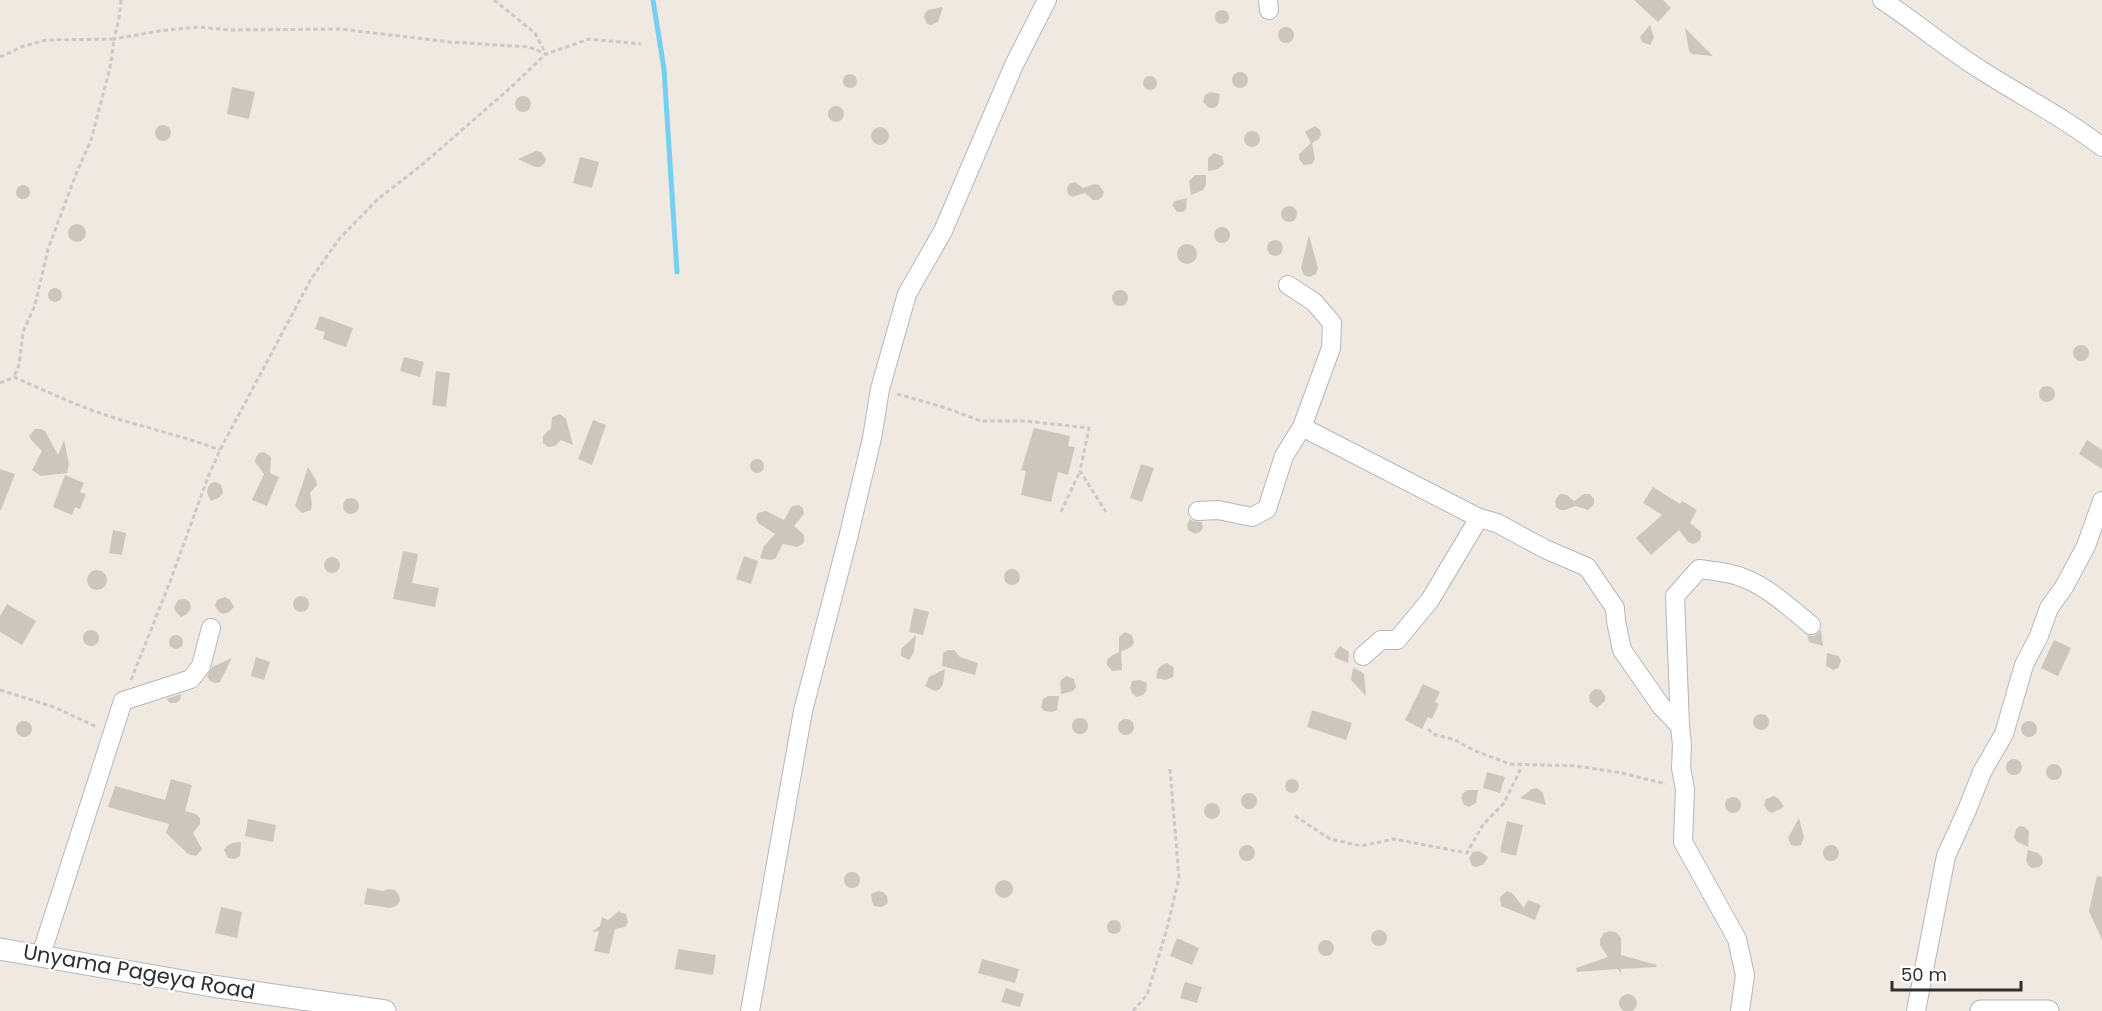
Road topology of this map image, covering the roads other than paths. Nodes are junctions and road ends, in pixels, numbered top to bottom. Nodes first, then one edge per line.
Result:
1 (1047, 0) edge
2 (1882, 0) edge
3 (1903, 5) edge
4 (2102, 147) edge
5 (1288, 285) dead end
6 (1302, 427) junction
7 (2102, 501) edge
8 (1198, 511) dead end
9 (1479, 518) junction
10 (1811, 625) dead end
11 (211, 628) dead end
12 (1363, 656) dead end
13 (1680, 726) junction
14 (0, 949) edge
15 (41, 955) junction
16 (385, 1011) edge
17 (750, 1011) edge
18 (1740, 1011) edge
19 (1916, 1011) edge
20 (1981, 1011) edge
21 (1998, 1011) edge
22 (2048, 1011) edge

1 - 17 street
2 - 3 street
3 - 4 street
5 - 6 street
6 - 8 street
6 - 9 street
7 - 19 street
9 - 12 street
9 - 13 street
10 - 13 street
11 - 15 street
13 - 18 street
14 - 15 street, Unyama Pageya Road
15 - 16 street, Unyama Pageya Road
20 - 21 street
21 - 22 street

